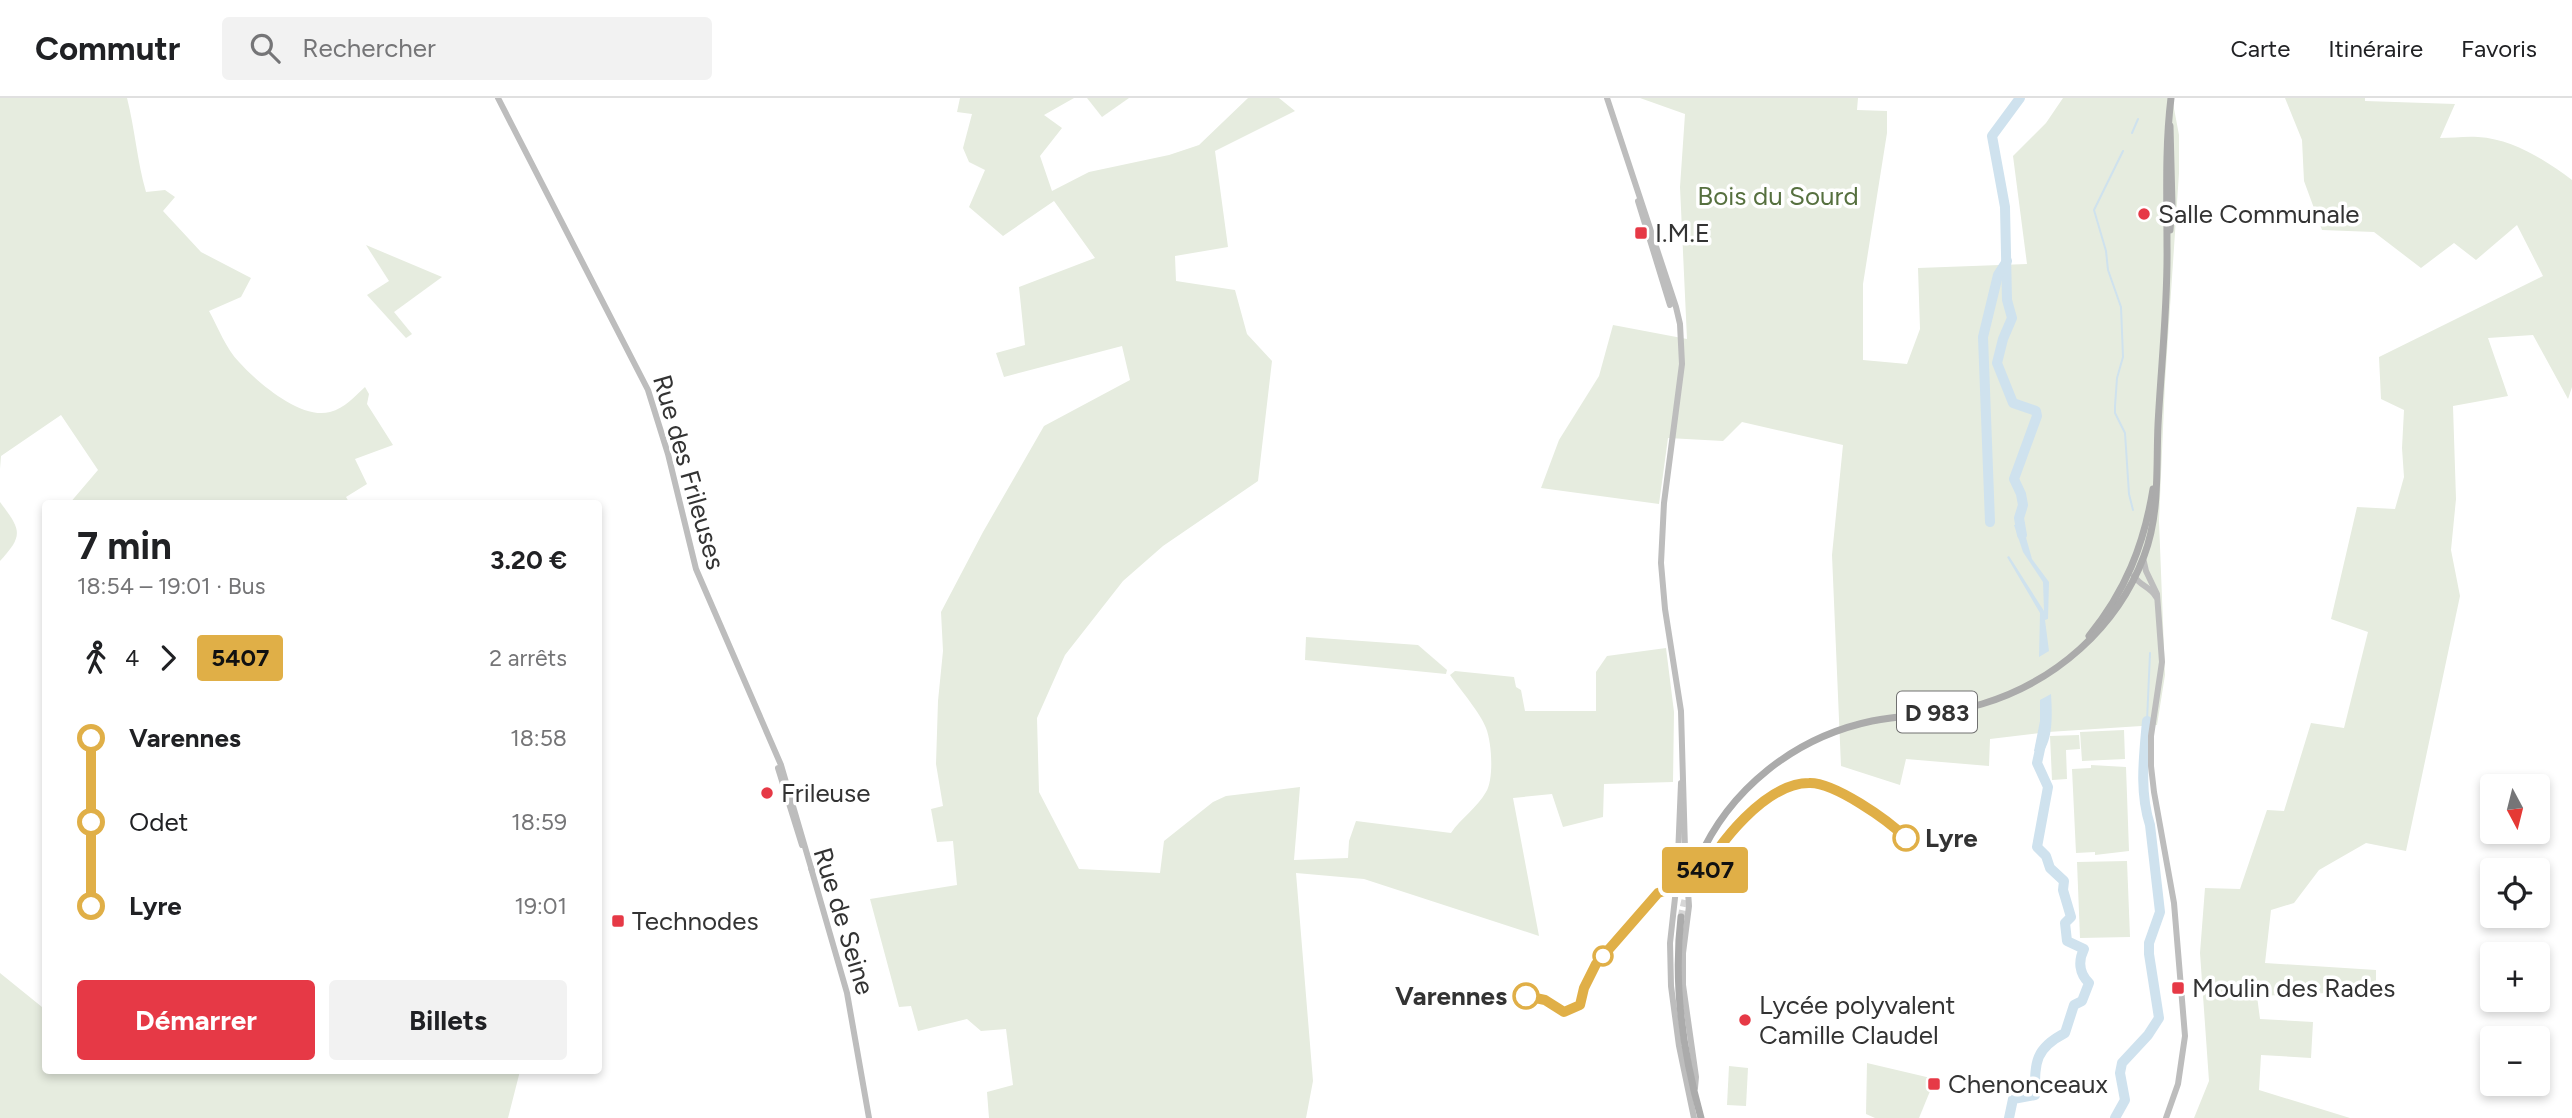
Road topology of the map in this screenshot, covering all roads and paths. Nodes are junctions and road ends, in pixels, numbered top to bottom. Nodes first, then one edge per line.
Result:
1 (498, 98) edge
2 (1607, 98) edge
3 (2171, 98) edge
4 (2152, 513) junction
5 (2143, 558) junction
6 (2134, 575) junction
7 (2149, 577) junction
8 (2145, 586) junction
9 (2128, 591) junction
10 (2158, 601) junction
11 (2075, 653) junction
12 (1683, 764) junction
13 (1698, 861) tunnel mouth
14 (812, 871) joint
15 (1681, 917) tunnel mouth
16 (1694, 1094) junction
17 (869, 1118) edge
18 (1697, 1118) edge
19 (2166, 1118) edge

1 - 14 street, Rue des Frileuses
2 - 12 street
3 - 4 main road, D 983
4 - 5 main road, D 983
4 - 6 main road, D 983
5 - 6 main road, D 983
5 - 7 street
6 - 7 street
6 - 8 street
6 - 9 main road, D 983
6 - 11 main road, D 983
7 - 10 street
8 - 9 street
8 - 10 street
9 - 11 main road, D 983
10 - 19 street
11 - 13 main road, D 983
12 - 16 street
12 - 18 street
14 - 17 street, Rue de Seine
15 - 16 main road
16 - 18 main road

